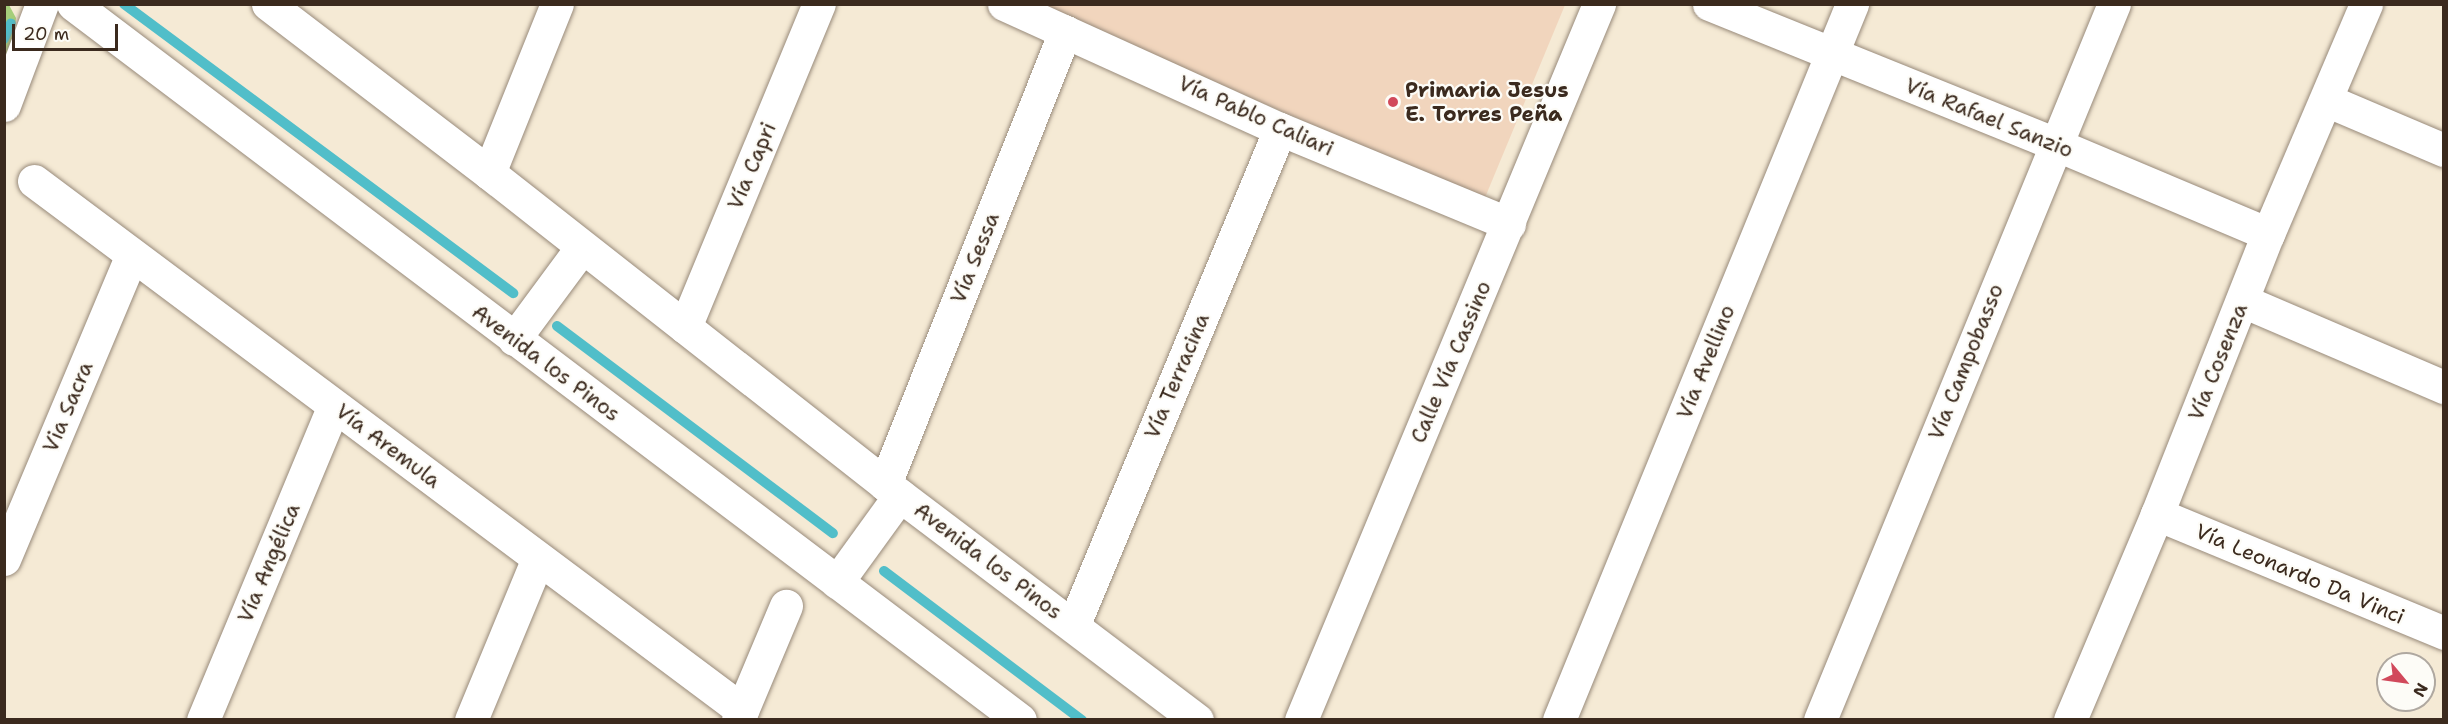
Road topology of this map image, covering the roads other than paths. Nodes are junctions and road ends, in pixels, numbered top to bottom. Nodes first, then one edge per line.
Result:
1 (73, 4) edge
2 (268, 4) edge
3 (557, 4) edge
4 (819, 4) edge
5 (1004, 4) edge
6 (1599, 4) edge
7 (1709, 4) edge
8 (1852, 4) edge
9 (2114, 4) edge
10 (2366, 4) edge
11 (32, 14) edge
12 (301, 15) edge
13 (1065, 31) junction
14 (1832, 54) junction
15 (2326, 100) junction
16 (4, 105) edge
17 (1280, 129) junction
18 (2055, 144) junction
19 (2444, 150) edge
20 (489, 173) junction
21 (34, 182) dead end
22 (1509, 224) junction
23 (2268, 234) junction
24 (582, 247) junction
25 (132, 255) junction
26 (2243, 301) junction
27 (685, 327) junction
28 (514, 339) junction
29 (2444, 387) edge
30 (334, 405) junction
31 (892, 490) junction
32 (2157, 514) junction
33 (538, 558) junction
34 (4, 559) edge
35 (837, 582) junction
36 (786, 606) dead end
37 (1074, 624) junction
38 (2444, 633) edge
39 (740, 715) edge
40 (2074, 718) edge
41 (203, 720) edge
42 (471, 720) edge
43 (1020, 720) edge
44 (1197, 720) edge
45 (1301, 720) edge
46 (1559, 720) edge
47 (1820, 720) edge

1 - 28 street, Avenida los Pinos
2 - 12 street, Avenida los Pinos
3 - 20 street
4 - 27 street, Vía Capri
5 - 13 street, Vía Pablo Caliari
6 - 22 street, Calle Vía Cassino
7 - 14 street, Vía Rafael Sanzio
8 - 14 street, Vía Avellino
9 - 18 street, Vía Campobasso
10 - 15 street, Vía Cosenza
11 - 16 street
12 - 20 street, Avenida los Pinos
13 - 17 street, Vía Pablo Caliari
13 - 31 street, Vía Sessa
14 - 18 street, Vía Rafael Sanzio
14 - 46 street, Vía Avellino
15 - 19 street
15 - 23 street, Vía Cosenza
17 - 22 street, Vía Pablo Caliari
17 - 37 street, Vía Terracina
18 - 23 street, Vía Rafael Sanzio
18 - 47 street, Vía Campobasso
20 - 24 street, Avenida los Pinos
21 - 25 street, Vía Aremula
22 - 45 street, Calle Vía Cassino
23 - 26 street, Vía Cosenza
24 - 27 street, Avenida los Pinos
24 - 28 street
25 - 30 street, Vía Aremula
25 - 34 street, Via Sacra
26 - 29 street
26 - 32 street, Vía Cosenza
27 - 31 street, Avenida los Pinos
28 - 35 street, Avenida los Pinos
30 - 33 street, Vía Aremula
30 - 41 street, Vía Angélica
31 - 35 street, Vía Sessa
31 - 37 street, Avenida los Pinos
32 - 38 street, Vía Leonardo Da Vinci
32 - 40 street, Vía Cosenza
33 - 39 street, Vía Aremula
33 - 42 street
35 - 43 street, Avenida los Pinos
36 - 39 street
37 - 44 street, Avenida los Pinos

